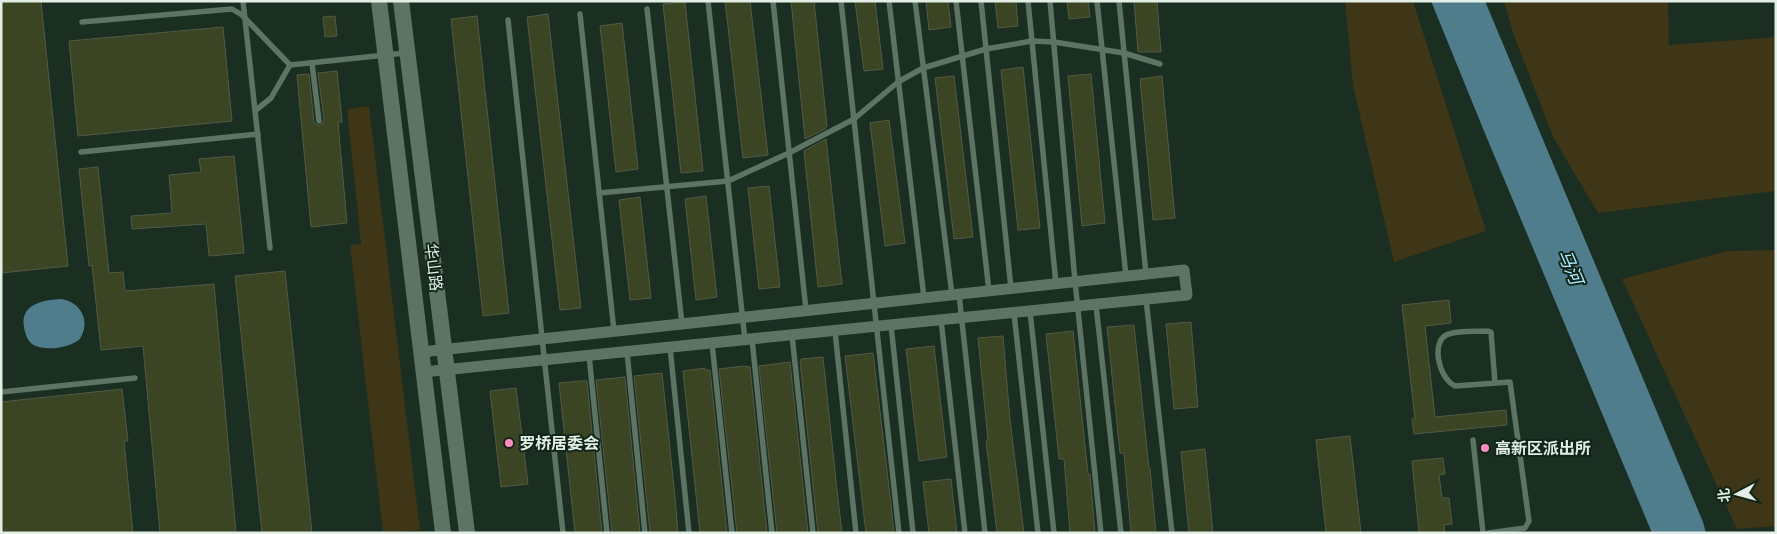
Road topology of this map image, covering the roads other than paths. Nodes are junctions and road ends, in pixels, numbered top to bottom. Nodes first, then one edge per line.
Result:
1 (243, 1) edge
2 (379, 1) edge
3 (401, 1) edge
4 (708, 1) edge
5 (773, 1) edge
6 (840, 1) edge
7 (889, 1) edge
8 (915, 1) edge
9 (956, 1) edge
10 (981, 1) edge
11 (1028, 1) edge
12 (1050, 1) edge
13 (1097, 1) edge
14 (1118, 1) edge
15 (648, 9) dead end
16 (580, 14) dead end
17 (245, 18) junction
18 (508, 20) dead end
19 (82, 22) dead end
20 (1032, 41) junction
21 (1054, 42) junction
22 (986, 49) junction
23 (1102, 50) junction
24 (408, 52) junction
25 (1124, 53) junction
26 (385, 55) junction
27 (962, 56) junction
28 (312, 62) junction
29 (1160, 64) dead end
30 (290, 65) junction
31 (923, 68) junction
32 (898, 82) junction
33 (256, 110) junction
34 (854, 119) junction
35 (319, 122) dead end
36 (258, 134) junction
37 (81, 152) dead end
38 (789, 153) junction
39 (728, 181) junction
40 (667, 187) junction
41 (599, 194) junction
42 (270, 248) dead end
43 (1146, 274) junction
44 (1126, 276) junction
45 (1075, 282) junction
46 (1056, 284) junction
47 (1011, 288) junction
48 (989, 291) junction
49 (956, 294) junction
50 (924, 298) junction
51 (1146, 299) junction
52 (874, 303) junction
53 (1096, 304) junction
54 (1078, 306) junction
55 (806, 310) junction
56 (1030, 311) junction
57 (1014, 313) junction
58 (743, 317) junction
59 (961, 318) junction
60 (941, 320) junction
61 (682, 324) junction
62 (891, 325) junction
63 (876, 327) junction
64 (614, 331) junction
65 (835, 331) junction
66 (792, 335) junction
67 (542, 339) junction
68 (749, 339) junction
69 (712, 343) junction
70 (670, 347) junction
71 (444, 349) junction
72 (421, 352) junction
73 (627, 352) junction
74 (589, 355) junction
75 (544, 360) junction
76 (447, 370) junction
77 (424, 372) junction
78 (135, 378) dead end
79 (1495, 383) junction
80 (1, 392) edge
81 (1473, 440) dead end
82 (443, 533) edge
83 (467, 533) edge
84 (563, 533) edge
85 (607, 533) edge
86 (645, 533) edge
87 (689, 533) edge
88 (732, 533) edge
89 (772, 533) edge
90 (813, 533) edge
91 (856, 533) edge
92 (899, 533) edge
93 (913, 533) edge
94 (966, 533) edge
95 (985, 533) edge
96 (1038, 533) edge
97 (1054, 533) edge
98 (1101, 533) edge
99 (1121, 533) edge
100 (1172, 533) edge
101 (1483, 533) edge
102 (1488, 533) edge

1 - 17 lane
2 - 26 street, 华山路
3 - 24 street, 华山路
4 - 39 lane
5 - 38 lane
6 - 34 lane
7 - 32 lane
8 - 31 lane
9 - 27 lane
10 - 22 lane
11 - 20 lane
12 - 21 lane
13 - 23 lane
14 - 25 lane
15 - 40 lane
16 - 41 lane
17 - 19 lane
17 - 30 lane
17 - 33 lane
18 - 67 lane
20 - 21 lane
20 - 22 lane
20 - 46 lane
21 - 23 lane
21 - 45 lane
22 - 27 lane
22 - 47 lane
23 - 25 lane
23 - 44 lane
24 - 26 lane
24 - 71 street, 华山路
25 - 29 lane
25 - 43 lane
26 - 28 lane
26 - 72 street, 华山路
27 - 31 lane
27 - 48 lane
28 - 30 lane
28 - 35 lane
30 - 33 lane
31 - 32 lane
31 - 49 lane
32 - 34 lane
32 - 50 lane
33 - 36 lane
34 - 38 lane
34 - 52 lane
36 - 37 lane
36 - 42 lane
38 - 39 lane
38 - 55 lane
39 - 40 lane
39 - 58 lane
40 - 41 lane
40 - 61 lane
41 - 64 lane
43 - 44 street
43 - 51 street
44 - 45 street
45 - 46 street
45 - 54 lane
46 - 47 street
47 - 48 street
48 - 49 street
49 - 50 street
49 - 59 lane
50 - 52 street
51 - 53 street
51 - 100 lane
52 - 55 street
52 - 63 lane
53 - 54 street
53 - 99 lane
54 - 56 street
54 - 98 lane
55 - 58 street
56 - 57 street
56 - 97 lane
57 - 59 street
57 - 96 lane
58 - 61 street
58 - 68 lane
59 - 60 street
59 - 95 lane
60 - 62 street
60 - 94 lane
61 - 64 street
62 - 63 street
62 - 93 lane
63 - 65 street
63 - 92 lane
64 - 67 street
65 - 66 street
65 - 91 lane
66 - 68 street
66 - 90 lane
67 - 71 street
67 - 75 lane
68 - 69 street
68 - 89 lane
69 - 70 street
69 - 88 lane
70 - 73 street
70 - 87 lane
71 - 72 street
71 - 76 street, 华山路
72 - 77 street, 华山路
73 - 74 street
73 - 86 lane
74 - 75 street
74 - 85 lane
75 - 76 street
75 - 84 lane
76 - 77 street
76 - 83 street, 华山路
77 - 82 street, 华山路
78 - 80 lane
79 - 79 lane
79 - 102 lane
81 - 101 lane

